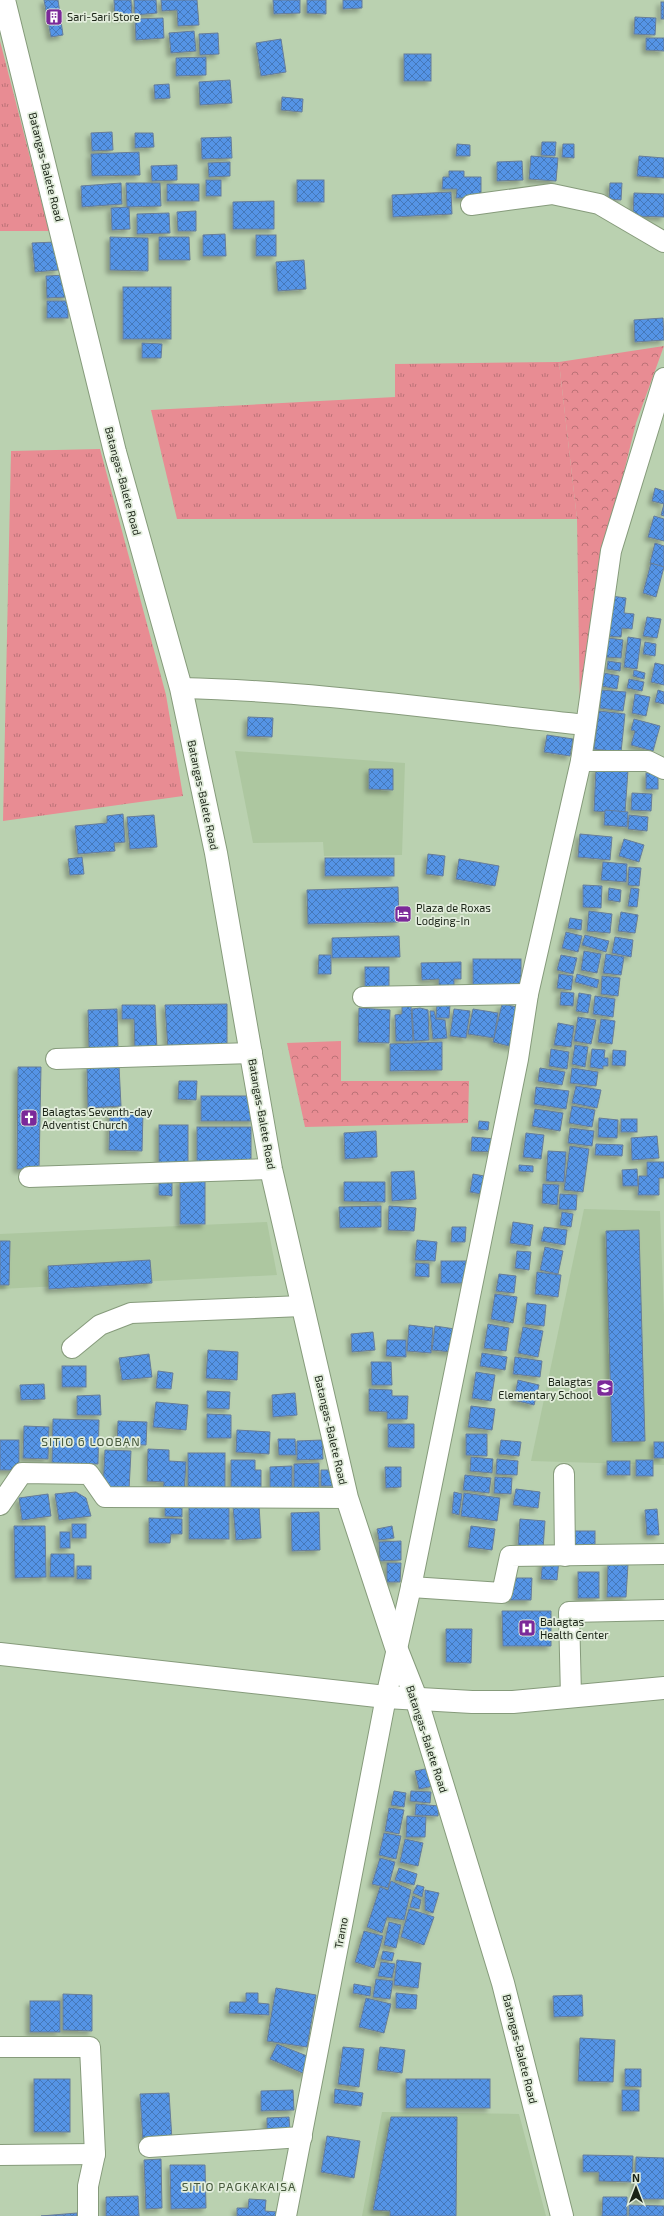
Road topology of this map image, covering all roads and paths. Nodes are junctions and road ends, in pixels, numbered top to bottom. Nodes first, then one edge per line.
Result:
1 (4, 0) edge
2 (471, 205) dead end
3 (664, 242) edge
4 (664, 378) edge
5 (181, 688) junction
6 (586, 725) junction
7 (581, 761) junction
8 (664, 769) edge
9 (528, 994) junction
10 (363, 997) dead end
11 (252, 1054) junction
12 (56, 1059) dead end
13 (271, 1169) junction
14 (29, 1177) dead end
15 (302, 1306) junction
16 (72, 1348) dead end
17 (564, 1474) dead end
18 (347, 1498) junction
19 (0, 1505) edge
20 (664, 1554) edge
21 (565, 1556) junction
22 (411, 1587) junction
23 (664, 1610) edge
24 (397, 1650) junction
25 (0, 1654) edge
26 (664, 1688) edge
27 (386, 1697) junction
28 (570, 1697) junction
29 (416, 1698) junction
30 (0, 2047) edge
31 (302, 2137) junction
32 (149, 2147) dead end
33 (94, 2154) junction
34 (0, 2155) edge
35 (88, 2216) edge
36 (286, 2216) edge
37 (562, 2216) edge

1 - 5 main road, Batangas-Balete Road
2 - 3 street
4 - 6 street, Tramo
5 - 6 street
5 - 11 main road, Batangas-Balete Road
6 - 7 street, Tramo
7 - 8 street
7 - 9 street, Tramo
9 - 10 street
9 - 22 street, Tramo
11 - 12 street
11 - 13 main road, Batangas-Balete Road
13 - 14 street
13 - 15 main road, Batangas-Balete Road
15 - 16 street
15 - 18 main road, Batangas-Balete Road
17 - 21 street
18 - 19 street
18 - 24 main road, Batangas-Balete Road
20 - 21 street
21 - 22 street
22 - 24 street, Tramo
23 - 28 street
24 - 27 street, Tramo
24 - 29 main road, Batangas-Balete Road
25 - 27 main road
26 - 28 main road
27 - 29 main road
27 - 31 street, Tramo
28 - 29 main road
29 - 37 main road, Batangas-Balete Road
30 - 33 street
31 - 32 street
31 - 36 street, Tramo
33 - 34 street
33 - 35 street

